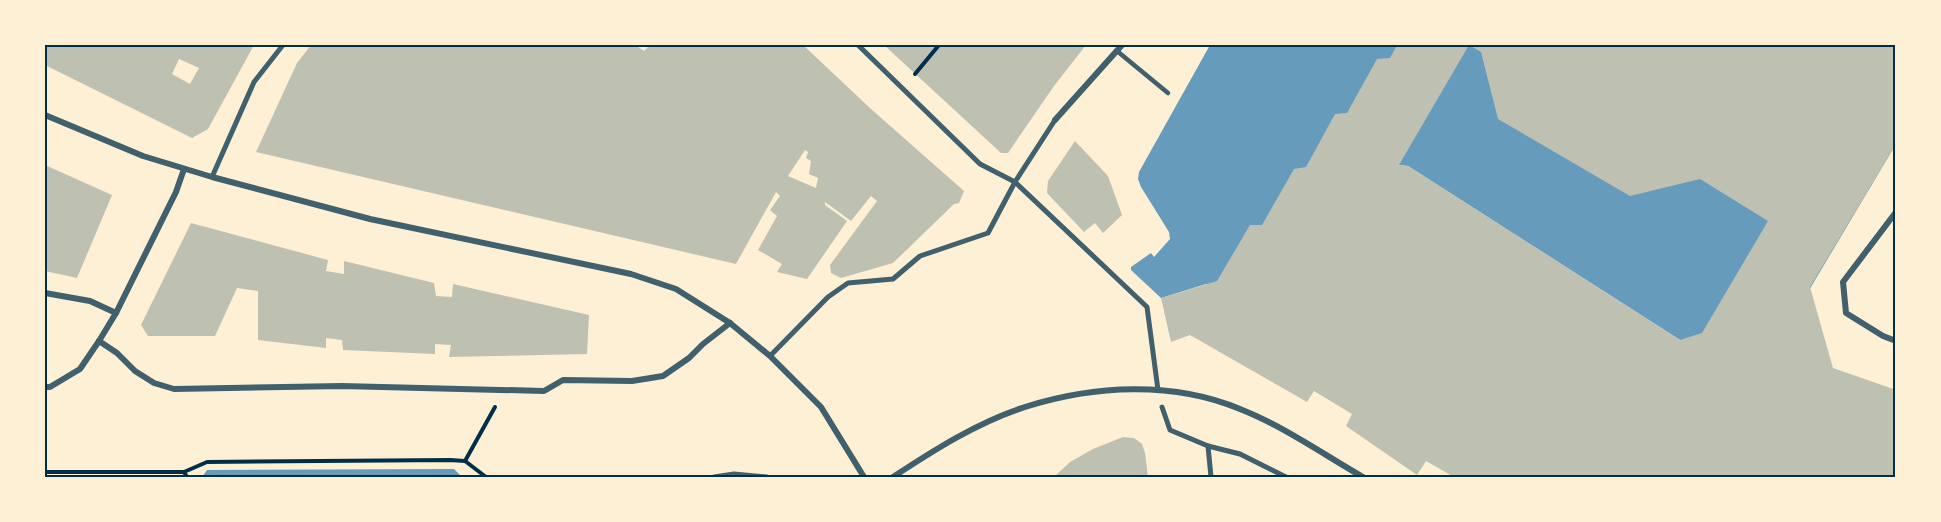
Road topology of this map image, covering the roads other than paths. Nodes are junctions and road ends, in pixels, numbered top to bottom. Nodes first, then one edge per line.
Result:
1 (283, 45) edge
2 (858, 45) edge
3 (1122, 45) edge
4 (1117, 51) junction
5 (1168, 93) dead end
6 (45, 115) edge
7 (1055, 120) joint
8 (184, 169) junction
9 (212, 177) junction
10 (1015, 182) junction
11 (1896, 212) edge
12 (45, 293) edge
13 (116, 313) junction
14 (730, 323) junction
15 (99, 341) junction
16 (1896, 341) edge
17 (770, 356) junction
18 (45, 387) edge
19 (1158, 390) junction
20 (1162, 407) dead end
21 (1208, 446) junction
22 (714, 477) edge
23 (767, 477) edge
24 (864, 477) edge
25 (893, 477) edge
26 (1211, 477) edge
27 (1286, 477) edge
28 (1364, 477) edge

1 - 9 street
2 - 10 street
3 - 4 street
4 - 5 lane
4 - 7 street
6 - 8 street
7 - 10 street
8 - 9 street
8 - 13 street
9 - 14 street
10 - 17 street
10 - 19 street
11 - 16 street
12 - 13 street
13 - 15 street
14 - 15 street
14 - 17 street
15 - 18 street
17 - 24 street
19 - 25 street
19 - 28 street
20 - 21 street
21 - 26 street
21 - 27 street
22 - 23 street

